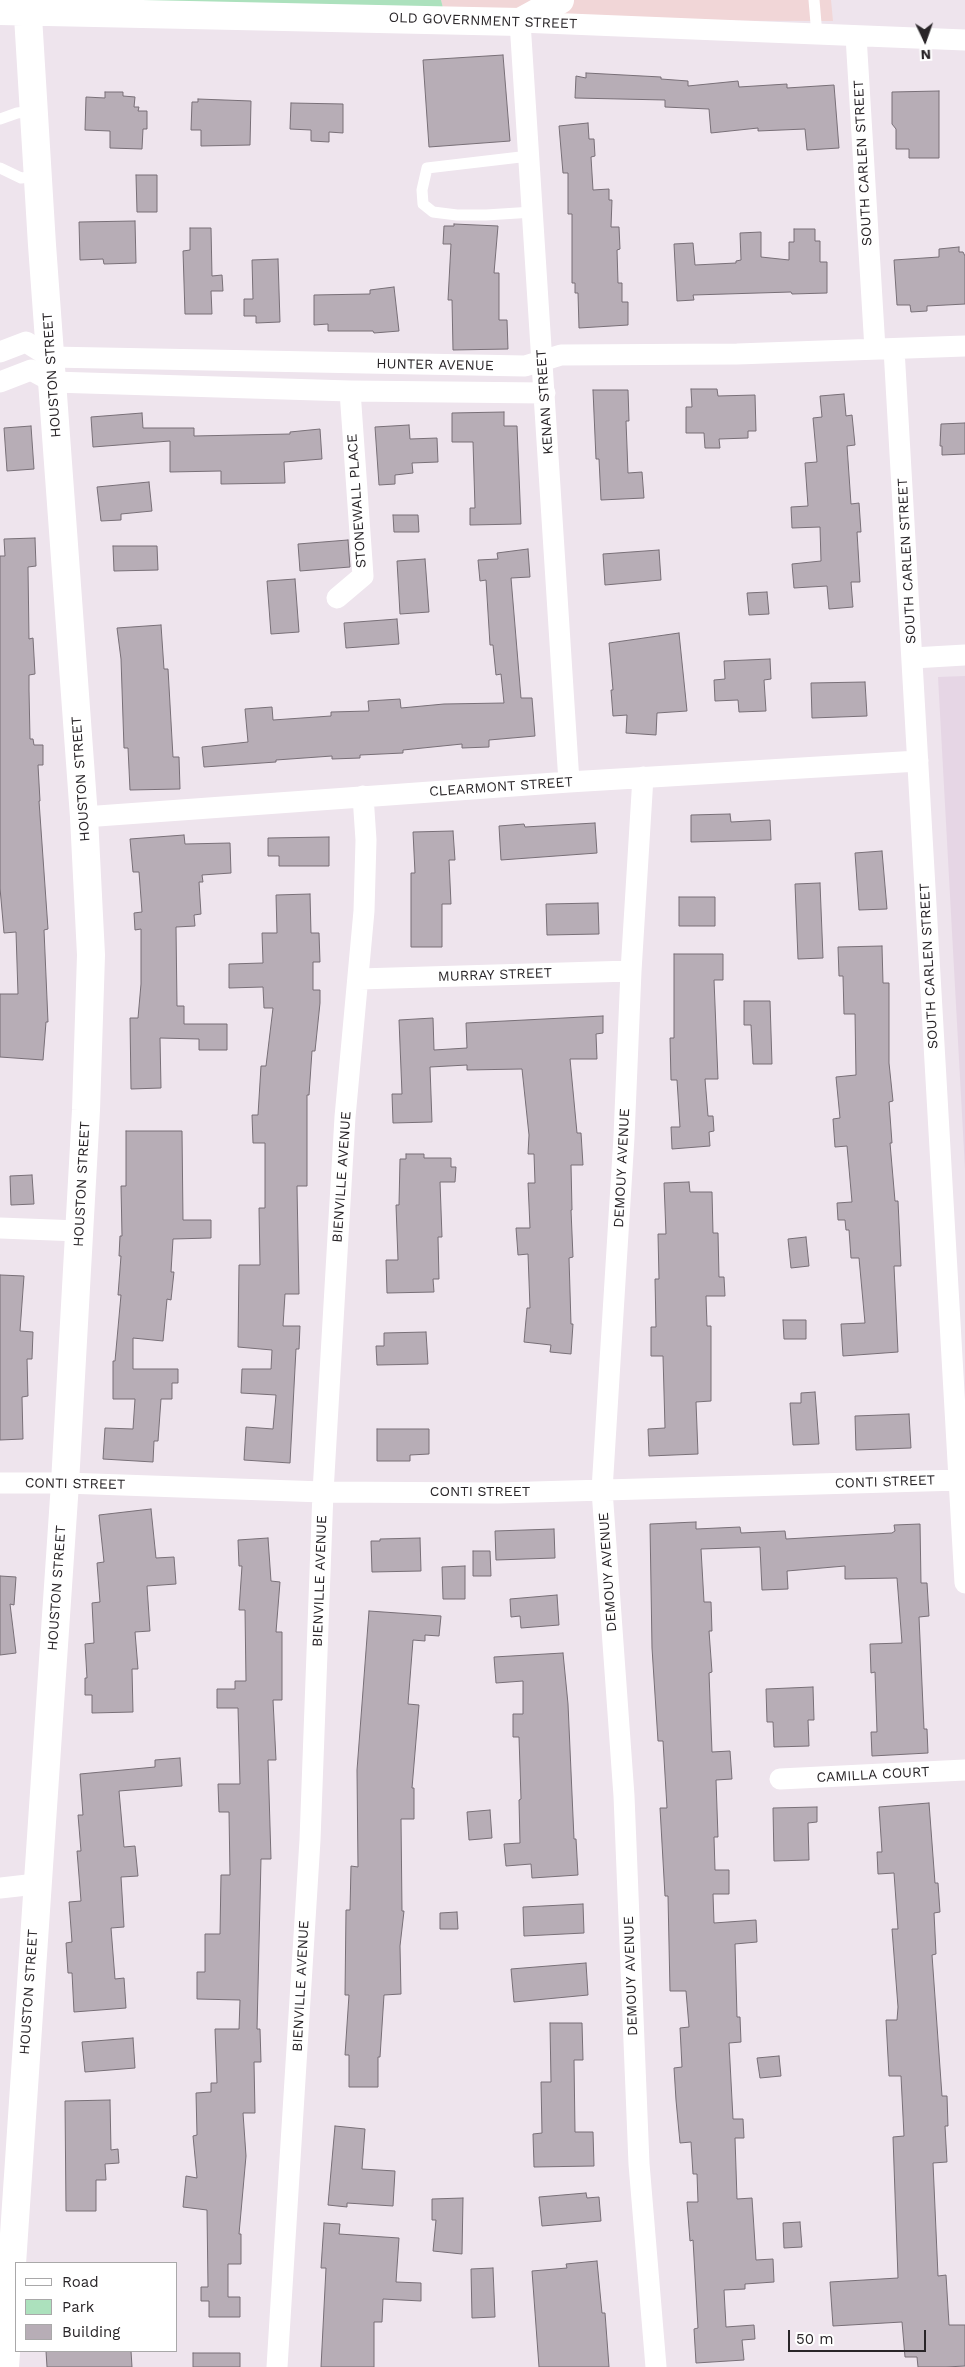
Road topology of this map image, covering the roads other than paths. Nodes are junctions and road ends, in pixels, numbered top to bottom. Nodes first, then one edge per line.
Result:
1 (560, 0) edge
2 (814, 0) edge
3 (27, 6) edge
4 (0, 10) edge
5 (520, 22) junction
6 (817, 35) junction
7 (856, 36) junction
8 (965, 40) edge
9 (34, 111) junction
10 (0, 119) edge
11 (529, 156) junction
12 (0, 168) edge
13 (38, 176) junction
14 (533, 212) junction
15 (965, 346) edge
16 (885, 349) junction
17 (0, 352) edge
18 (542, 361) junction
19 (51, 369) junction
20 (0, 382) edge
21 (350, 391) junction
22 (545, 393) junction
23 (337, 598) dead end
24 (965, 655) edge
25 (913, 658) junction
26 (918, 761) junction
27 (643, 777) junction
28 (569, 782) junction
29 (363, 796) junction
30 (84, 816) junction
31 (631, 971) junction
32 (359, 980) junction
33 (0, 1228) edge
34 (79, 1231) junction
35 (962, 1454) edge
36 (960, 1480) junction
37 (0, 1483) edge
38 (64, 1483) junction
39 (602, 1490) junction
40 (323, 1492) junction
41 (963, 1504) edge
42 (965, 1583) edge
43 (965, 1770) edge
44 (780, 1779) dead end
45 (36, 1884) junction
46 (0, 1888) edge
47 (5, 2367) edge
48 (277, 2367) edge
49 (656, 2367) edge

1 - 5 street
2 - 6 lane
3 - 4 street, OLD GOVERNMENT STREET
3 - 5 street, OLD GOVERNMENT STREET
3 - 9 street, HOUSTON STREET
5 - 6 street, OLD GOVERNMENT STREET
5 - 11 street, KENAN STREET
6 - 7 street, OLD GOVERNMENT STREET
7 - 8 street, OLD GOVERNMENT STREET
7 - 16 street, SOUTH CARLEN STREET
9 - 10 lane
9 - 13 street, HOUSTON STREET
11 - 14 street, KENAN STREET
11 - 14 lane
12 - 13 lane
13 - 19 street, HOUSTON STREET
14 - 18 street, KENAN STREET
15 - 16 street, HUNTER AVENUE
16 - 18 street, HUNTER AVENUE
16 - 25 street, SOUTH CARLEN STREET
17 - 19 street
18 - 19 street, HUNTER AVENUE
18 - 22 street, KENAN STREET
19 - 20 street, HUNTER AVENUE
19 - 21 street, HUNTER AVENUE
19 - 30 street, HOUSTON STREET
21 - 22 street, HUNTER AVENUE
21 - 23 street, STONEWALL PLACE
22 - 28 street, KENAN STREET
24 - 25 street
25 - 26 street, SOUTH CARLEN STREET
26 - 27 street, CLEARMONT STREET
26 - 35 street, SOUTH CARLEN STREET
27 - 28 street, CLEARMONT STREET
27 - 31 street, DEMOUY AVENUE
28 - 29 street, CLEARMONT STREET
29 - 30 street, CLEARMONT STREET
29 - 32 street, BIENVILLE AVENUE
30 - 34 street, HOUSTON STREET
31 - 32 street, MURRAY STREET
31 - 39 street, DEMOUY AVENUE
32 - 40 street, BIENVILLE AVENUE
33 - 34 street
34 - 38 street, HOUSTON STREET
35 - 36 street, SOUTH CARLEN STREET
36 - 39 street, CONTI STREET
36 - 41 street, SOUTH CARLEN STREET
37 - 38 street, CONTI STREET
38 - 40 street, CONTI STREET
38 - 45 street, HOUSTON STREET
39 - 40 street, CONTI STREET
39 - 49 street, DEMOUY AVENUE
40 - 48 street, BIENVILLE AVENUE
41 - 42 street, SOUTH CARLEN STREET
43 - 44 street, CAMILLA COURT
45 - 46 street
45 - 47 street, HOUSTON STREET

